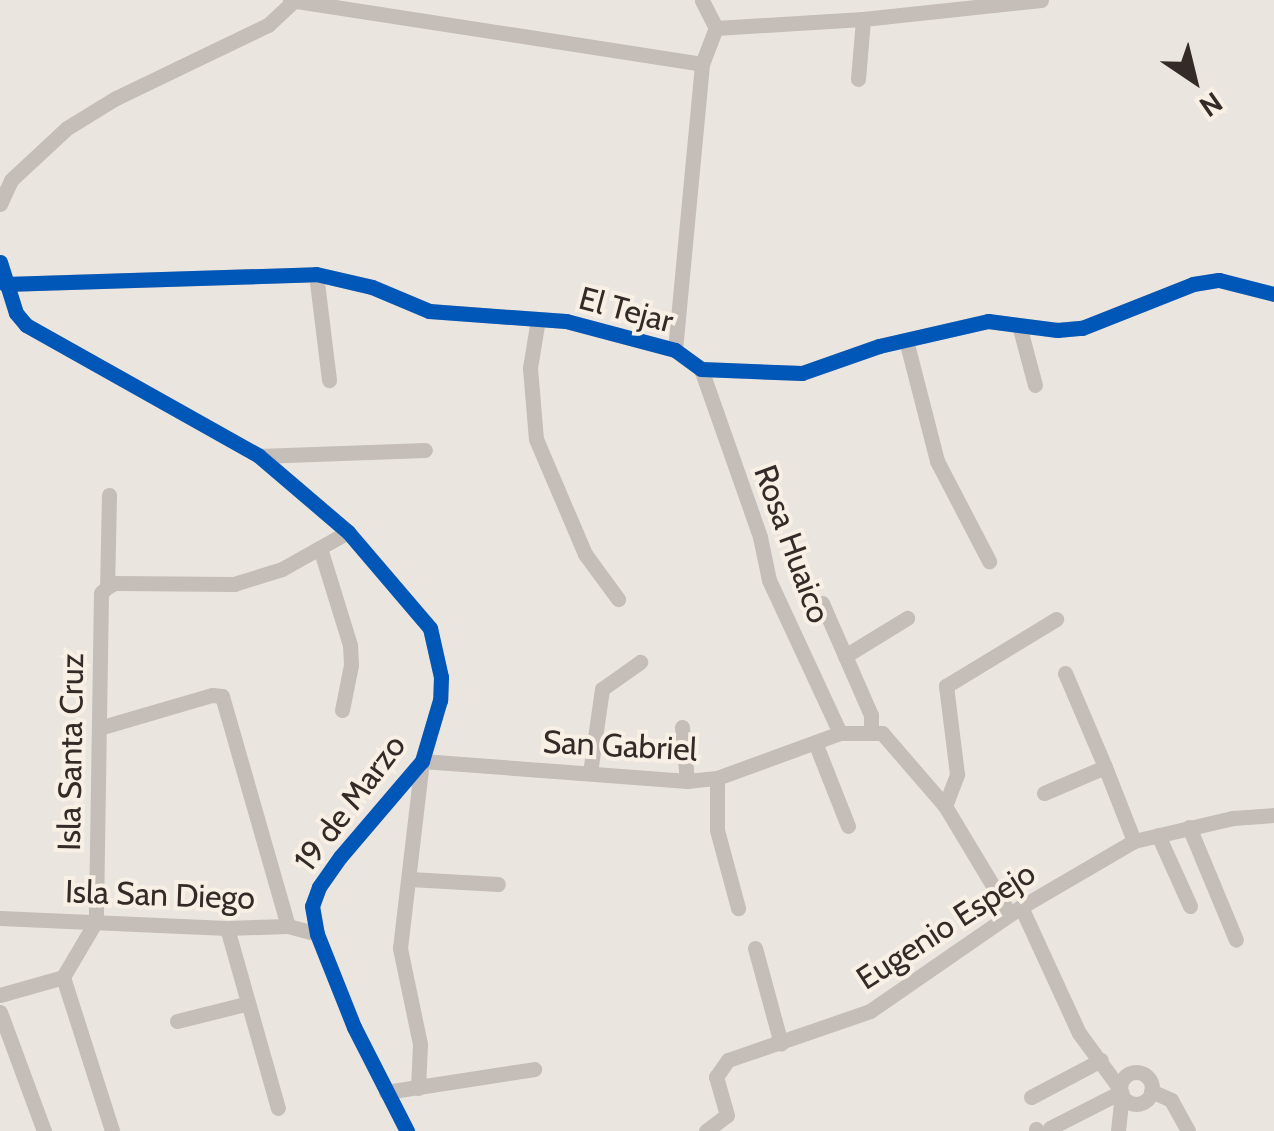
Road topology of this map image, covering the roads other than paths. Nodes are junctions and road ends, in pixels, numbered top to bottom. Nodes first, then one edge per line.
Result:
1 (293, 0) edge
2 (702, 0) edge
3 (842, 0) edge
4 (1041, 0) edge
5 (854, 18) junction
6 (716, 28) junction
7 (702, 64) junction
8 (858, 79) dead end
9 (0, 204) edge
10 (0, 262) edge
11 (316, 274) junction
12 (6, 284) junction
13 (1274, 294) edge
14 (538, 319) junction
15 (1020, 325) junction
16 (906, 340) junction
17 (675, 350) junction
18 (701, 369) junction
19 (329, 380) dead end
20 (1035, 384) dead end
21 (425, 450) dead end
22 (259, 456) junction
23 (109, 495) dead end
24 (336, 539) junction
25 (989, 561) dead end
26 (107, 587) junction
27 (618, 599) dead end
28 (822, 603) dead end
29 (907, 618) dead end
30 (1056, 619) dead end
31 (845, 656) junction
32 (640, 662) dead end
33 (1065, 673) dead end
34 (342, 710) dead end
35 (682, 727) dead end
36 (100, 728) junction
37 (871, 731) junction
38 (840, 734) junction
39 (816, 745) junction
40 (422, 761) junction
41 (1106, 767) junction
42 (590, 774) junction
43 (717, 778) junction
44 (687, 782) junction
45 (1044, 794) dead end
46 (944, 806) junction
47 (1274, 815) edge
48 (848, 826) dead end
49 (1189, 827) junction
50 (1158, 835) junction
51 (1134, 840) junction
52 (410, 880) junction
53 (498, 884) dead end
54 (1190, 906) dead end
55 (738, 908) dead end
56 (1016, 911) junction
57 (0, 918) edge
58 (96, 920) junction
59 (290, 926) junction
60 (227, 928) junction
61 (315, 933) junction
62 (1236, 940) dead end
63 (754, 948) dead end
64 (64, 977) junction
65 (0, 995) edge
66 (245, 1004) junction
67 (0, 1012) edge
68 (177, 1021) dead end
69 (781, 1044) junction
70 (1097, 1056) junction
71 (534, 1069) dead end
72 (1130, 1073) junction
73 (418, 1088) junction
74 (386, 1092) junction
75 (1121, 1092) junction
76 (1147, 1096) junction
77 (1030, 1097) dead end
78 (278, 1108) dead end
79 (726, 1114) junction
80 (1041, 1130) edge
81 (44, 1131) edge
82 (112, 1131) edge
83 (407, 1131) edge
84 (706, 1131) edge
85 (736, 1131) edge
86 (1119, 1131) edge
87 (1188, 1131) edge

1 - 7 street
1 - 9 street
2 - 6 street
3 - 5 street
4 - 5 street
5 - 6 street
5 - 8 street
6 - 7 street
7 - 17 street
10 - 12 street, 19 de Marzo
11 - 12 street, El Tejar
11 - 14 street, El Tejar
11 - 19 street
12 - 22 street, 19 de Marzo
13 - 15 street, El Tejar
14 - 17 street, El Tejar
14 - 27 street
15 - 16 street, El Tejar
15 - 20 street
16 - 18 street, El Tejar
16 - 25 street
17 - 18 street, El Tejar
18 - 38 street, Rosa Huaico
21 - 22 street
22 - 24 street, 19 de Marzo
23 - 26 street, Isla Santa Cruz
24 - 26 street
24 - 34 street
24 - 40 street, 19 de Marzo
26 - 36 street, Isla Santa Cruz
28 - 31 street
29 - 31 street
30 - 46 street
31 - 37 street
32 - 42 street
33 - 41 street
35 - 44 street
36 - 58 street, Isla Santa Cruz
36 - 59 street
37 - 38 street, San Gabriel
37 - 46 street
38 - 39 street, San Gabriel
39 - 43 street, San Gabriel
39 - 48 street
40 - 42 street, San Gabriel
40 - 52 street
40 - 61 street, 19 de Marzo
41 - 45 street
41 - 51 street
42 - 44 street, San Gabriel
43 - 44 street, San Gabriel
43 - 55 street
46 - 56 street
47 - 49 street, Eugenio Espejo
49 - 50 street, Eugenio Espejo
49 - 62 street
50 - 51 street, Eugenio Espejo
50 - 54 street
51 - 56 street, Eugenio Espejo
52 - 53 street
52 - 73 street
56 - 69 street, Eugenio Espejo
56 - 70 street
57 - 58 street, Isla San Diego
58 - 60 street, Isla San Diego
58 - 64 street
59 - 60 street, Isla San Diego
59 - 61 street, Isla San Diego
60 - 66 street
61 - 74 street, 19 de Marzo
63 - 69 street
64 - 65 street
64 - 82 street
66 - 68 street
66 - 78 street
67 - 81 street
69 - 79 street, Eugenio Espejo
70 - 72 street
70 - 75 street
70 - 77 street
71 - 73 street
72 - 75 street
72 - 76 street
73 - 74 street
74 - 83 street, 19 de Marzo
75 - 76 street
75 - 80 street
75 - 86 street
76 - 86 street
76 - 87 street
79 - 84 street
79 - 85 street

